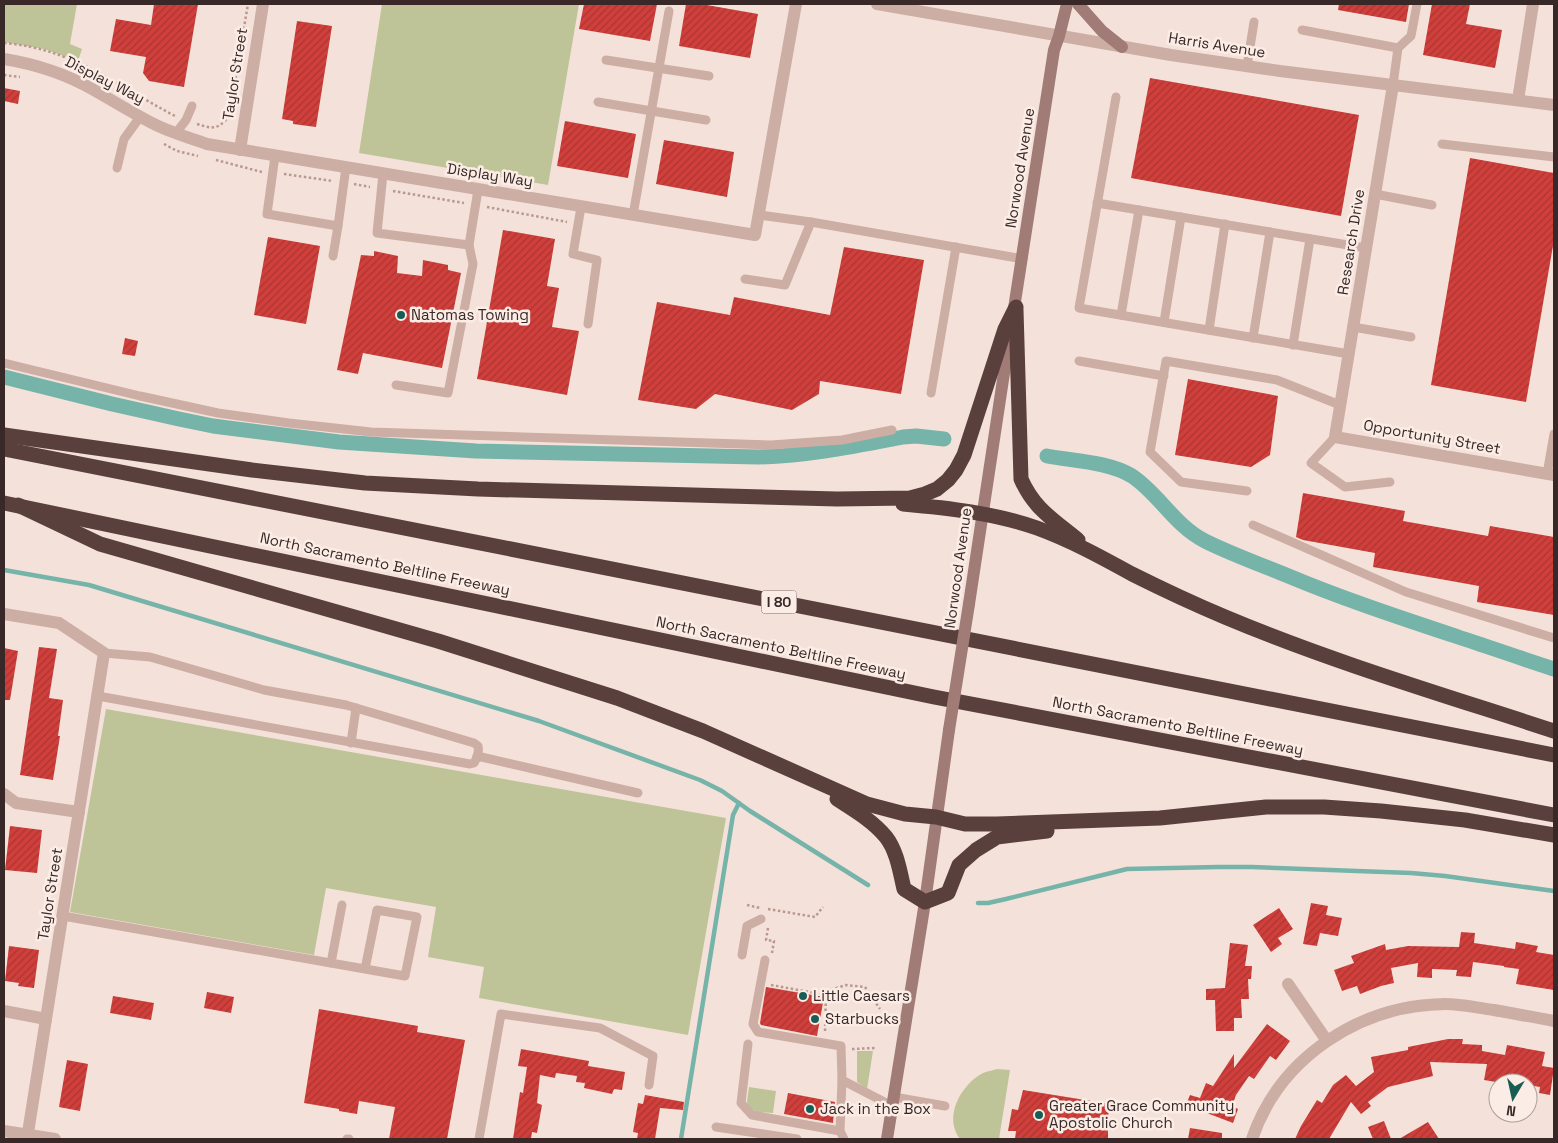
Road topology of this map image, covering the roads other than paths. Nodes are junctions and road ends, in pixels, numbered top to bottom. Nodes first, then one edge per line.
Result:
1 (263, 4) edge
2 (796, 4) edge
3 (877, 4) edge
4 (1067, 4) edge
5 (1078, 4) edge
6 (1417, 4) edge
7 (1533, 4) edge
8 (896, 5) edge
9 (669, 11) dead end
10 (1254, 22) dead end
11 (1302, 30) dead end
12 (1059, 36) junction
13 (1122, 47) junction
14 (1398, 48) junction
15 (4, 59) edge
16 (606, 60) dead end
17 (1247, 66) junction
18 (658, 69) junction
19 (708, 76) dead end
20 (1393, 85) junction
21 (1116, 97) dead end
22 (1518, 100) junction
23 (598, 102) dead end
24 (1554, 105) edge
25 (192, 106) dead end
26 (651, 111) junction
27 (140, 117) junction
28 (706, 120) dead end
29 (176, 133) junction
30 (1442, 144) dead end
31 (240, 150) junction
32 (275, 156) junction
33 (1554, 157) edge
34 (346, 167) junction
35 (117, 168) dead end
36 (383, 174) junction
37 (478, 190) junction
38 (1375, 194) junction
39 (1097, 203) junction
40 (1432, 205) dead end
41 (581, 207) junction
42 (1139, 210) junction
43 (633, 215) junction
44 (759, 215) junction
45 (1181, 217) junction
46 (811, 222) junction
47 (1225, 224) junction
48 (338, 226) junction
49 (1270, 232) junction
50 (1310, 239) junction
51 (469, 245) junction
52 (956, 247) junction
53 (1366, 248) junction
54 (333, 256) dead end
55 (1023, 258) junction
56 (745, 278) dead end
57 (1016, 307) junction
58 (1121, 315) junction
59 (1164, 322) junction
60 (588, 324) dead end
61 (1353, 327) junction
62 (1208, 330) junction
63 (1411, 337) dead end
64 (1253, 338) junction
65 (1294, 345) junction
66 (1349, 354) junction
67 (1079, 362) dead end
68 (4, 363) edge
69 (1164, 376) junction
70 (396, 385) dead end
71 (931, 393) dead end
72 (1340, 406) junction
73 (892, 430) dead end
74 (1554, 434) edge
75 (4, 435) edge
76 (1335, 437) junction
77 (4, 449) edge
78 (1551, 474) edge
79 (1390, 482) dead end
80 (1247, 491) dead end
81 (837, 499) junction
82 (11, 504) edge
83 (982, 514) junction
84 (1252, 525) dead end
85 (1088, 550) junction
86 (4, 614) edge
87 (1554, 638) edge
88 (104, 653) junction
89 (98, 696) junction
90 (356, 708) junction
91 (1554, 731) edge
92 (351, 742) junction
93 (1554, 755) edge
94 (477, 756) junction
95 (787, 768) junction
96 (638, 793) dead end
97 (4, 794) edge
98 (79, 812) junction
99 (1554, 815) edge
100 (936, 817) junction
101 (1160, 818) junction
102 (1554, 835) edge
103 (924, 902) junction
104 (342, 905) dead end
105 (63, 916) junction
106 (765, 920) road end
107 (742, 955) dead end
108 (768, 960) road end
109 (331, 963) junction
110 (365, 969) junction
111 (1288, 984) dead end
112 (4, 1011) edge
113 (46, 1018) junction
114 (1554, 1021) edge
115 (1327, 1041) junction
116 (748, 1044) dead end
117 (842, 1080) junction
118 (649, 1085) dead end
119 (893, 1102) junction
120 (945, 1106) dead end
121 (716, 1127) dead end
122 (4, 1131) edge
123 (842, 1135) edge
124 (27, 1137) edge
125 (55, 1139) edge
126 (479, 1139) edge
127 (797, 1139) edge
128 (887, 1139) edge
129 (1252, 1139) edge

1 - 31 street, Taylor Street
2 - 44 street, Display Way
3 - 8 street, Harris Avenue
4 - 12 main road, Norwood Avenue
5 - 13 main road
6 - 14 lane
7 - 22 street
8 - 12 street, Harris Avenue
9 - 18 lane
10 - 17 lane
11 - 14 lane
12 - 13 street, Harris Avenue
12 - 55 main road, Norwood Avenue
13 - 17 street, Harris Avenue
14 - 20 lane
15 - 27 street, Display Way
16 - 18 lane
17 - 20 street, Harris Avenue
18 - 19 lane
18 - 26 lane
20 - 22 street, Harris Avenue
20 - 38 street, Research Drive
21 - 39 lane
22 - 24 street, Harris Avenue
23 - 26 lane
25 - 29 lane
26 - 28 lane
26 - 43 lane
27 - 29 street, Display Way
27 - 35 lane
29 - 31 street, Display Way
30 - 33 lane
31 - 32 street, Display Way
32 - 34 street, Display Way
32 - 48 lane
34 - 36 street, Display Way
34 - 48 lane
36 - 37 street, Display Way
36 - 51 lane
37 - 41 street, Display Way
37 - 51 lane
38 - 40 lane
38 - 53 street, Research Drive
39 - 42 lane
39 - 58 lane
41 - 43 street, Display Way
41 - 60 lane
42 - 45 lane
42 - 58 lane
43 - 44 street, Display Way
44 - 46 lane
45 - 47 lane
45 - 59 lane
46 - 52 lane
46 - 56 lane
47 - 49 lane
47 - 62 lane
48 - 54 lane
49 - 50 lane
49 - 64 lane
50 - 53 lane
50 - 65 lane
51 - 70 lane
52 - 55 lane
52 - 71 lane
53 - 61 street, Research Drive
55 - 57 main road, Norwood Avenue
57 - 81 highway
57 - 83 main road, Norwood Avenue
57 - 85 highway
58 - 59 lane
59 - 62 lane
61 - 63 lane
61 - 66 street, Research Drive
62 - 64 lane
64 - 65 lane
65 - 66 lane
66 - 72 street, Research Drive
67 - 69 lane
68 - 73 lane
69 - 72 lane
69 - 80 lane
72 - 76 street
74 - 78 lane
75 - 81 highway
76 - 78 street, Opportunity Street
76 - 79 lane
77 - 93 highway, I 80
81 - 83 highway
82 - 95 highway
82 - 99 highway, North Sacramento Beltline Freeway
83 - 85 highway
83 - 100 main road, Norwood Avenue, bridge
84 - 87 lane
85 - 91 highway
86 - 88 street
88 - 89 street, Taylor Street
88 - 90 lane
89 - 92 lane
89 - 98 street, Taylor Street
90 - 92 lane
90 - 94 lane
92 - 94 lane
94 - 96 lane
95 - 100 highway
95 - 103 highway
97 - 98 street
98 - 105 street, Taylor Street
100 - 101 highway
100 - 103 main road, Norwood Avenue
101 - 102 highway
101 - 103 highway
103 - 119 main road, Norwood Avenue
104 - 109 lane
105 - 109 lane
105 - 113 street, Taylor Street
106 - 107 lane
108 - 117 lane
109 - 110 lane
110 - 110 lane
111 - 115 street
112 - 113 street
113 - 124 street, Taylor Street
114 - 115 street
115 - 129 street
116 - 123 lane
117 - 119 lane
117 - 123 lane
118 - 126 lane
119 - 120 lane
119 - 128 main road, Norwood Avenue
121 - 127 lane
122 - 124 street
124 - 125 street

